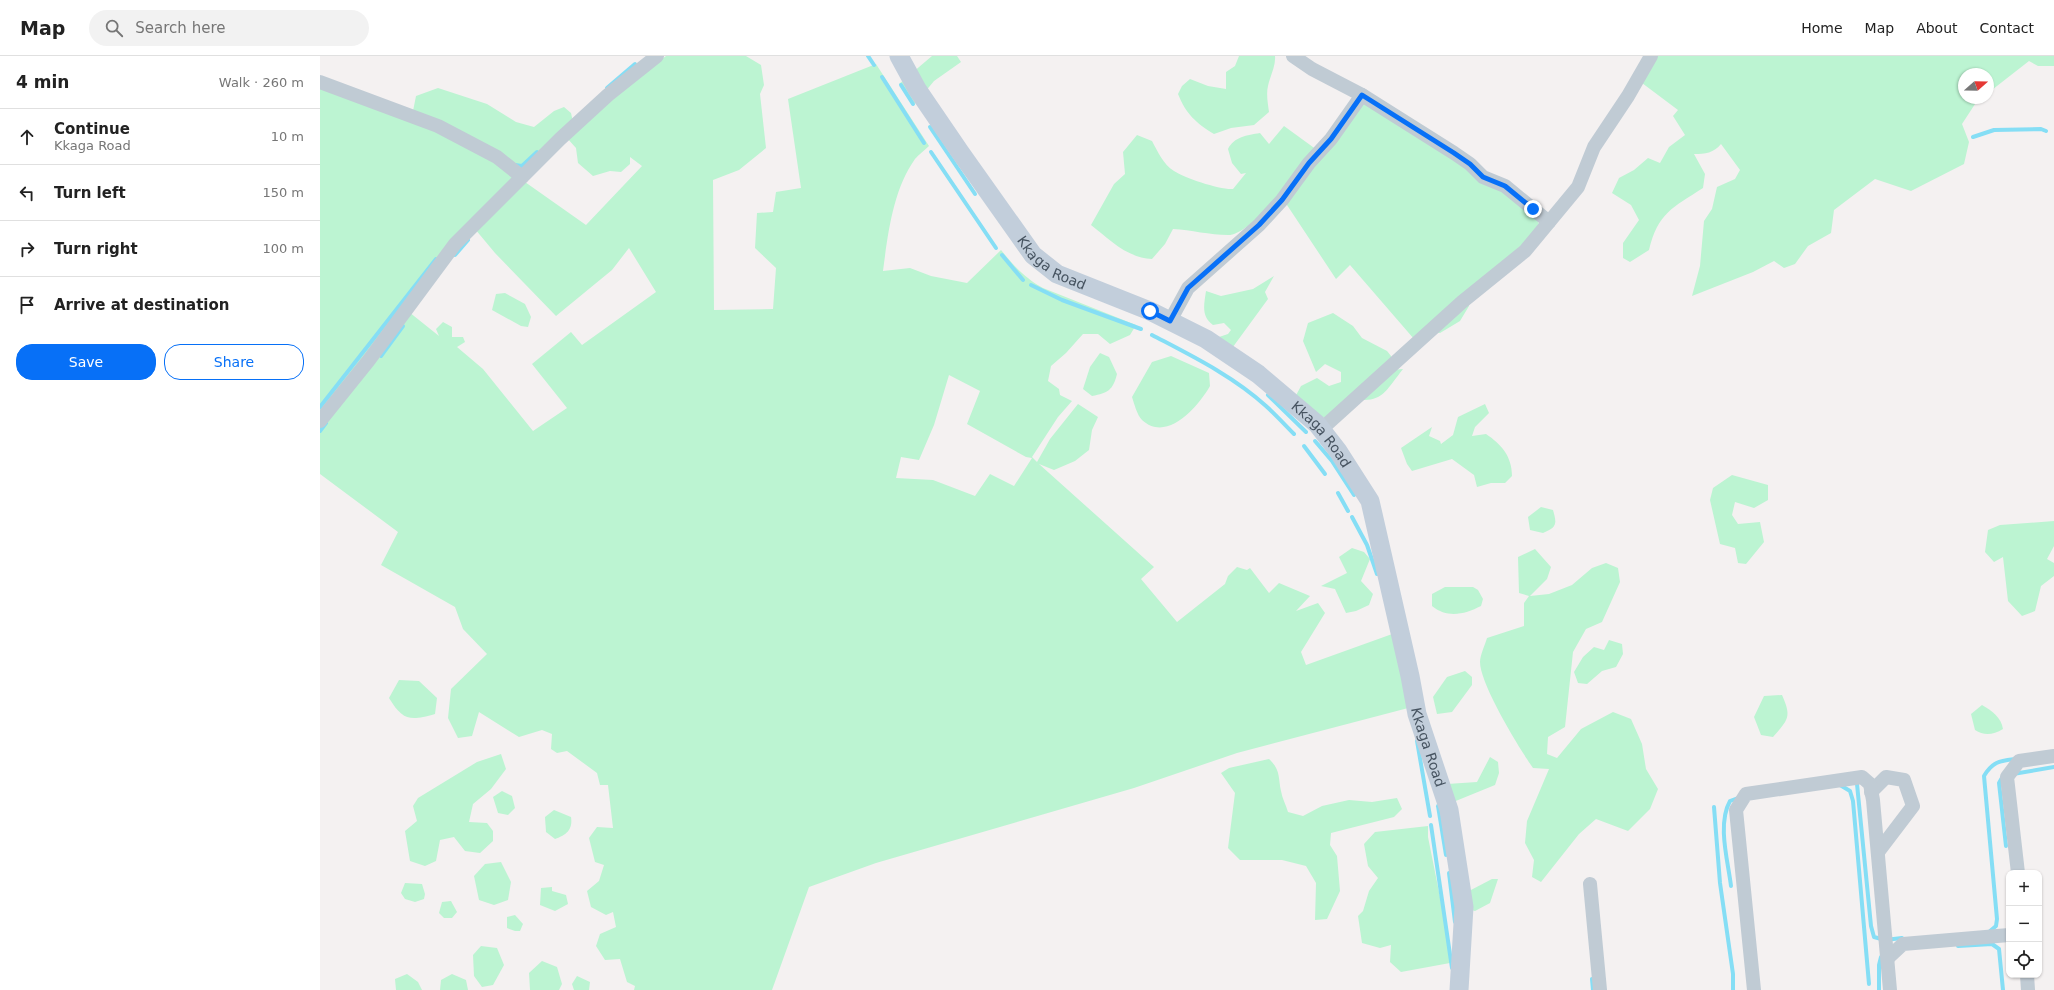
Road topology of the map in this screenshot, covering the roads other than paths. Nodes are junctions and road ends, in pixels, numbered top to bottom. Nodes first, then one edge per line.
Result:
1 (657, 56) edge
2 (899, 56) edge
3 (1293, 56) edge
4 (1651, 56) edge
5 (320, 82) edge
6 (1362, 95) junction
7 (522, 177) junction
8 (1549, 222) junction
9 (1170, 321) junction
10 (320, 421) edge
11 (1323, 432) junction
12 (2054, 756) edge
13 (1871, 792) junction
14 (1878, 852) junction
15 (2018, 870) edge
16 (1590, 884) dead end
17 (1885, 934) junction
18 (2006, 935) edge
19 (1903, 944) junction
20 (1888, 958) junction
21 (2028, 978) edge
22 (1459, 990) edge
23 (1600, 990) edge
24 (1754, 990) edge
25 (1890, 990) edge
26 (2028, 990) edge

1 - 7 street
2 - 9 street, Kkaga Road
3 - 6 street
4 - 8 street
5 - 7 street
6 - 8 street
6 - 9 street
7 - 10 street
8 - 11 street
9 - 11 street, Kkaga Road
11 - 22 street, Kkaga Road
12 - 15 street
13 - 14 street
13 - 14 street
13 - 24 street
14 - 17 street
16 - 23 street
17 - 19 street
17 - 20 street
18 - 19 street
19 - 20 street
20 - 25 street
21 - 26 street

